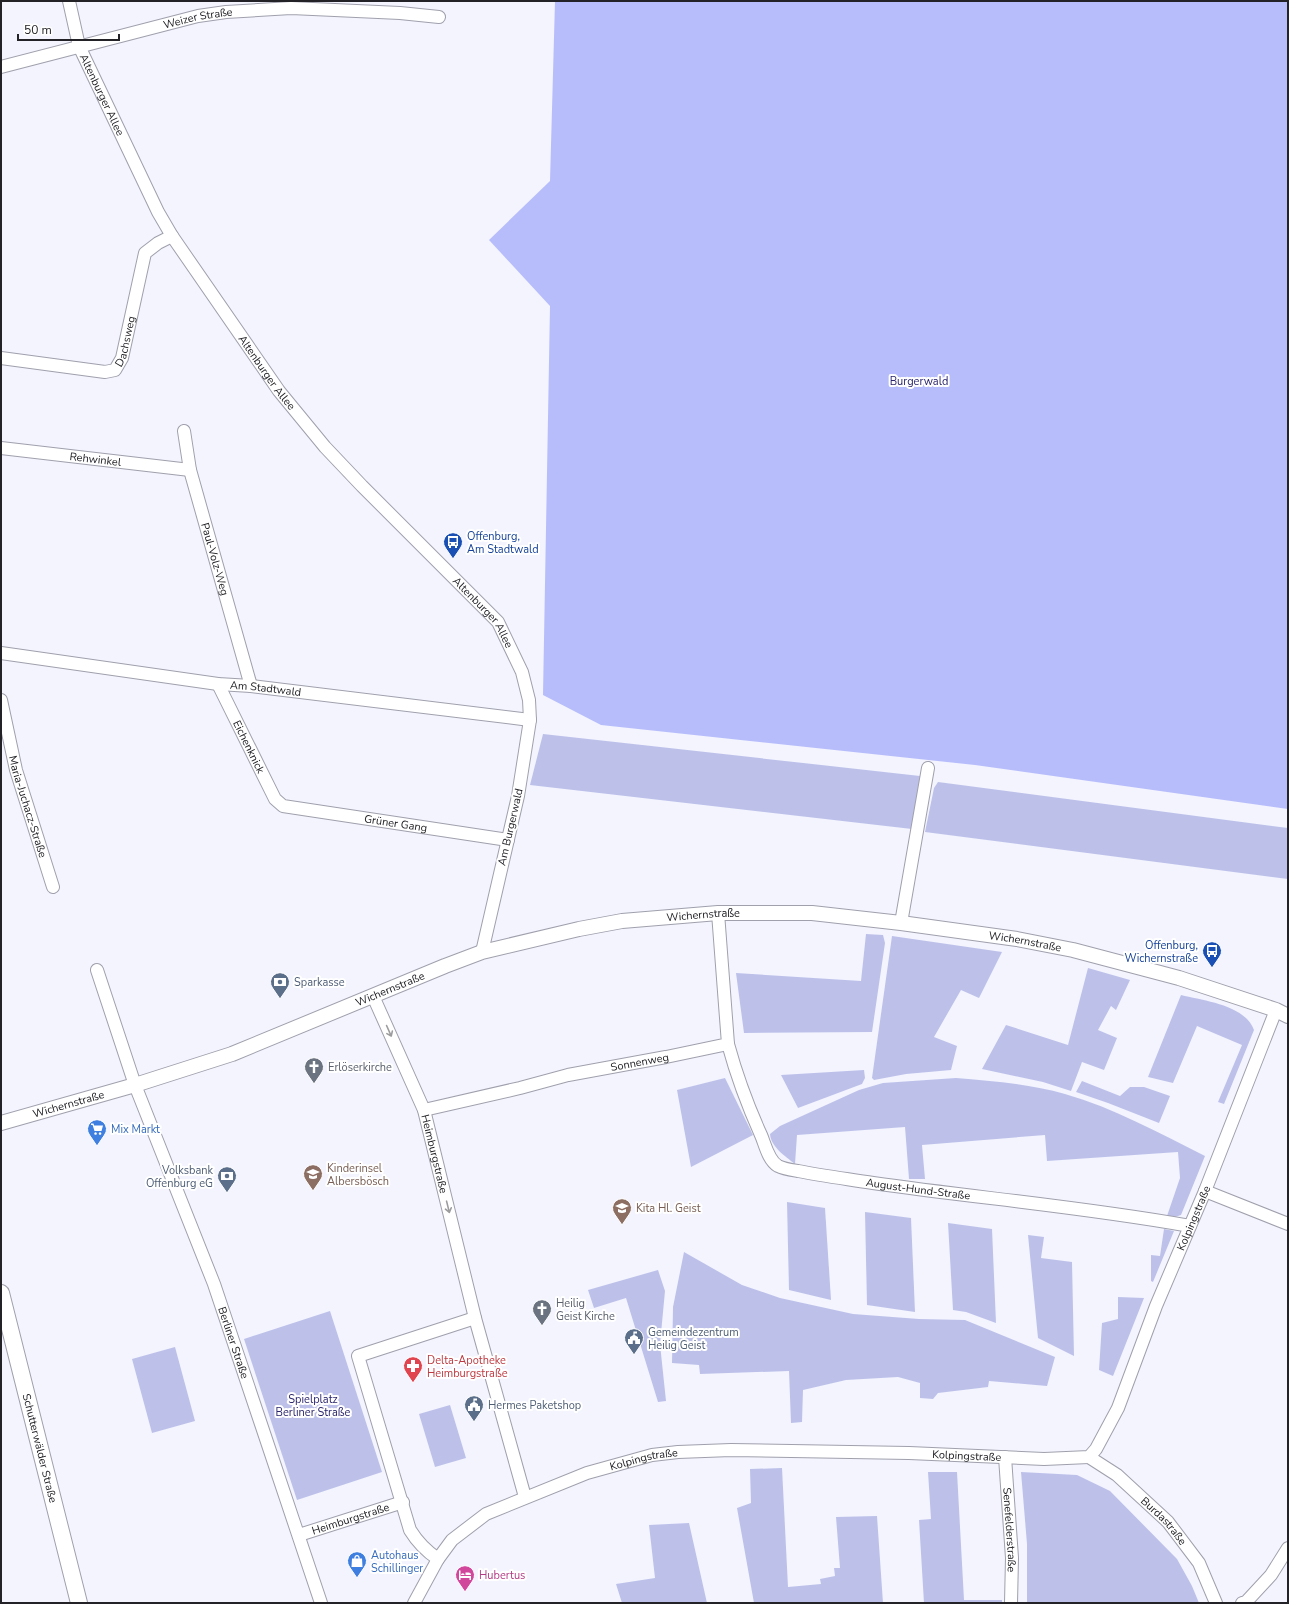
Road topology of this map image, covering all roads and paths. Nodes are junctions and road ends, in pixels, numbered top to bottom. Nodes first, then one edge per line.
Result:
1 (68, 1) edge
2 (439, 17) dead end
3 (79, 46) junction
4 (1, 67) edge
5 (172, 236) junction
6 (1, 358) edge
7 (184, 431) dead end
8 (1, 448) edge
9 (190, 470) junction
10 (1, 653) edge
11 (218, 684) junction
12 (251, 686) junction
13 (1, 700) edge
14 (529, 700) joint
15 (530, 720) junction
16 (928, 768) dead end
17 (283, 806) joint
18 (508, 840) junction
19 (53, 888) dead end
20 (718, 913) junction
21 (901, 923) junction
22 (482, 952) junction
23 (98, 970) dead end
24 (373, 996) junction
25 (1282, 1013) edge
26 (728, 1044) junction
27 (135, 1085) junction
28 (424, 1110) junction
29 (1, 1123) edge
30 (1205, 1191) junction
31 (1288, 1224) edge
32 (1190, 1226) junction
33 (1, 1293) edge
34 (475, 1318) junction
35 (1005, 1457) junction
36 (1089, 1457) junction
37 (525, 1498) junction
38 (402, 1502) junction
39 (299, 1535) junction
40 (1288, 1548) edge
41 (438, 1559) junction
42 (80, 1603) edge
43 (322, 1603) edge
44 (414, 1603) edge
45 (1011, 1603) edge
46 (1216, 1603) edge
47 (1242, 1603) edge

1 - 3 street, Altenburger Allee
2 - 3 street, Weizer Straße
3 - 4 street, Weizer Straße
3 - 5 street, Altenburger Allee
5 - 6 street, Dachsweg
5 - 14 street, Altenburger Allee
7 - 9 street, Paul-Volz-Weg
8 - 9 street, Rehwinkel
9 - 12 street, Paul-Volz-Weg
10 - 11 street, Am Stadtwald
11 - 12 street, Am Stadtwald
11 - 17 street, Eichenknick
12 - 15 street, Am Stadtwald
13 - 19 street, Maria-Juchacz-Straße
14 - 15 street, Am Burgerwald
15 - 18 street, Am Burgerwald
16 - 21 street
17 - 18 street, Grüner Gang
18 - 22 street, Am Burgerwald
20 - 21 street, Wichernstraße
20 - 22 street, Wichernstraße
20 - 26 street
21 - 25 street, Wichernstraße
22 - 24 street, Wichernstraße
23 - 27 street
24 - 27 street, Wichernstraße
24 -> 28 street, Heimburgstraße
25 - 30 street, Kolpingstraße
26 - 28 street, Sonnenweg
26 - 32 street, August-Hund-Straße
27 - 29 street, Wichernstraße
27 - 39 street, Berliner Straße
28 -> 34 street, Heimburgstraße
30 - 31 street
30 - 32 street, Kolpingstraße
32 - 36 street, Kolpingstraße
33 - 42 main road, Schutterwälder Straße
34 - 37 street, Heimburgstraße
34 - 38 street, Heimburgstraße
35 - 36 street, Kolpingstraße
35 - 37 street, Kolpingstraße
35 - 45 street, Senefelderstraße
36 - 46 street, Burdastraße
37 - 41 street, Kolpingstraße
38 - 39 street, Heimburgstraße
38 - 41 street, Heimburgstraße
39 - 43 street, Berliner Straße
40 - 47 street
41 - 44 street, Kolpingstraße

